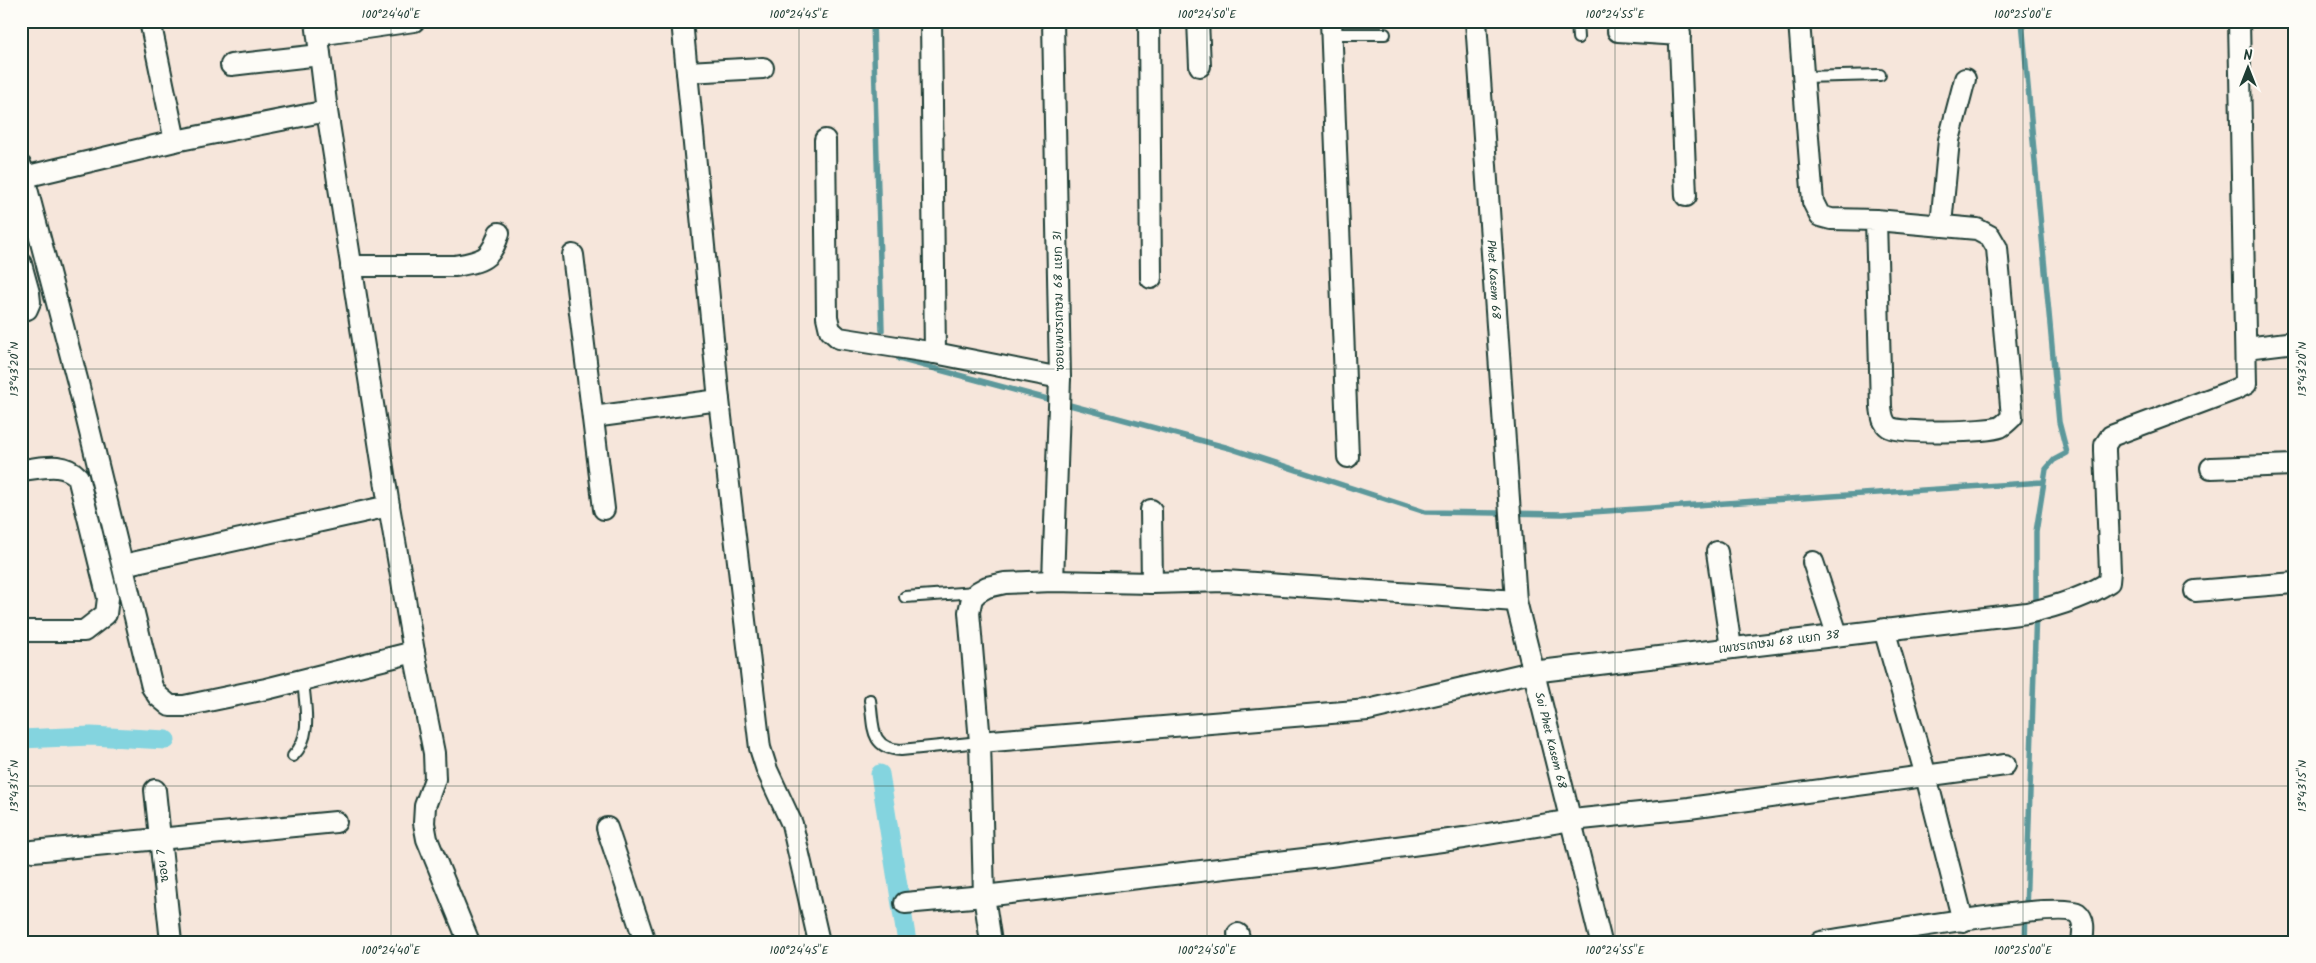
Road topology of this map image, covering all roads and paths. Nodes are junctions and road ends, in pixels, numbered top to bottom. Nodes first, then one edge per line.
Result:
1 (150, 21) edge
2 (414, 21) edge
3 (682, 21) edge
4 (932, 21) edge
5 (1053, 21) edge
6 (1149, 21) edge
7 (1198, 21) edge
8 (1476, 21) edge
9 (1577, 21) edge
10 (1799, 21) edge
11 (2239, 21) edge
12 (317, 28) edge
13 (1331, 28) edge
14 (1679, 28) edge
15 (1618, 31) dead end
16 (1385, 34) dead end
17 (1578, 38) dead end
18 (320, 55) junction
19 (231, 65) dead end
20 (1200, 66) dead end
21 (763, 68) dead end
22 (687, 72) junction
23 (1880, 75) dead end
24 (1803, 77) junction
25 (1965, 78) dead end
26 (326, 111) junction
27 (825, 140) dead end
28 (175, 141) junction
29 (23, 172) edge
30 (1686, 196) dead end
31 (1876, 220) junction
32 (1941, 225) junction
33 (499, 233) dead end
34 (573, 255) dead end
35 (21, 264) edge
36 (351, 266) junction
37 (1151, 278) dead end
38 (21, 311) edge
39 (2295, 342) edge
40 (2246, 348) junction
41 (935, 353) junction
42 (1060, 378) junction
43 (719, 400) junction
44 (593, 417) junction
45 (1348, 458) dead end
46 (2295, 465) edge
47 (2211, 468) dead end
48 (21, 470) edge
49 (389, 506) junction
50 (604, 508) dead end
51 (1151, 510) dead end
52 (1512, 538) joint
53 (1717, 552) dead end
54 (1813, 562) dead end
55 (123, 565) junction
56 (1053, 581) junction
57 (1152, 583) junction
58 (2295, 583) edge
59 (2196, 591) dead end
60 (978, 592) junction
61 (905, 597) dead end
62 (1516, 601) junction
63 (1884, 629) junction
64 (21, 632) edge
65 (1837, 634) junction
66 (1731, 648) junction
67 (414, 652) junction
68 (1532, 672) junction
69 (303, 680) junction
70 (870, 700) dead end
71 (980, 742) junction
72 (293, 756) dead end
73 (2005, 765) dead end
74 (1926, 776) junction
75 (155, 790) dead end
76 (1572, 820) junction
77 (336, 822) dead end
78 (607, 828) dead end
79 (160, 838) junction
80 (33, 851) dead end
81 (984, 896) junction
82 (905, 903) dead end
83 (1963, 920) junction
84 (1906, 935) edge
85 (171, 942) edge
86 (469, 942) edge
87 (645, 942) edge
88 (819, 942) edge
89 (991, 942) edge
90 (1601, 942) edge
91 (1822, 942) edge
92 (2082, 942) edge

1 - 28 street
2 - 12 street
3 - 22 street
4 - 41 street
5 - 42 street, ซอยเพชรเกษม 68 แยก 31
6 - 37 street
7 - 20 street
8 - 52 street, Phet Kasem 68
9 - 17 lane
10 - 24 street
11 - 40 street
12 - 18 street
13 - 16 lane
13 - 45 street
14 - 15 street
14 - 30 street
18 - 19 street
18 - 26 street
21 - 22 street
22 - 43 street
23 - 24 lane
24 - 31 street
25 - 32 street
26 - 28 street
26 - 36 street
27 - 41 street
28 - 29 street
29 - 55 street
31 - 32 street
31 - 32 street
33 - 36 street
34 - 44 street
35 - 38 street
36 - 49 street
39 - 40 street
40 - 63 street, เพชรเกษม 68 แยก 38
41 - 42 street
42 - 56 street, ซอยเพชรเกษม 68 แยก 31
43 - 44 street
43 - 88 street
44 - 50 street
46 - 47 street
48 - 64 street
49 - 55 street
49 - 67 street
51 - 57 street
52 - 62 street, Soi Phet Kasem 68
53 - 66 street
54 - 65 street
55 - 69 street
56 - 57 street
56 - 60 street
57 - 62 street
58 - 59 street
60 - 61 lane
60 - 71 street
62 - 68 street, Soi Phet Kasem 68
63 - 65 street, เพชรเกษม 68 แยก 38
63 - 74 street
65 - 66 street, เพชรเกษม 68 แยก 38
66 - 68 street, เพชรเกษม 68 แยก 38
67 - 69 street
67 - 86 street
68 - 71 street, เพชรเกษม 68 แยก 38
68 - 76 street, Soi Phet Kasem 68
69 - 72 lane
70 - 71 lane
71 - 81 street
73 - 74 street
74 - 76 street
74 - 83 street
75 - 79 street, ซอย 7
76 - 81 street
76 - 90 street, Soi Phet Kasem 68
77 - 79 street
78 - 87 street
79 - 80 street
79 - 85 street, ซอย 7
81 - 82 street
81 - 89 street
83 - 84 street
83 - 92 street
84 - 91 street

